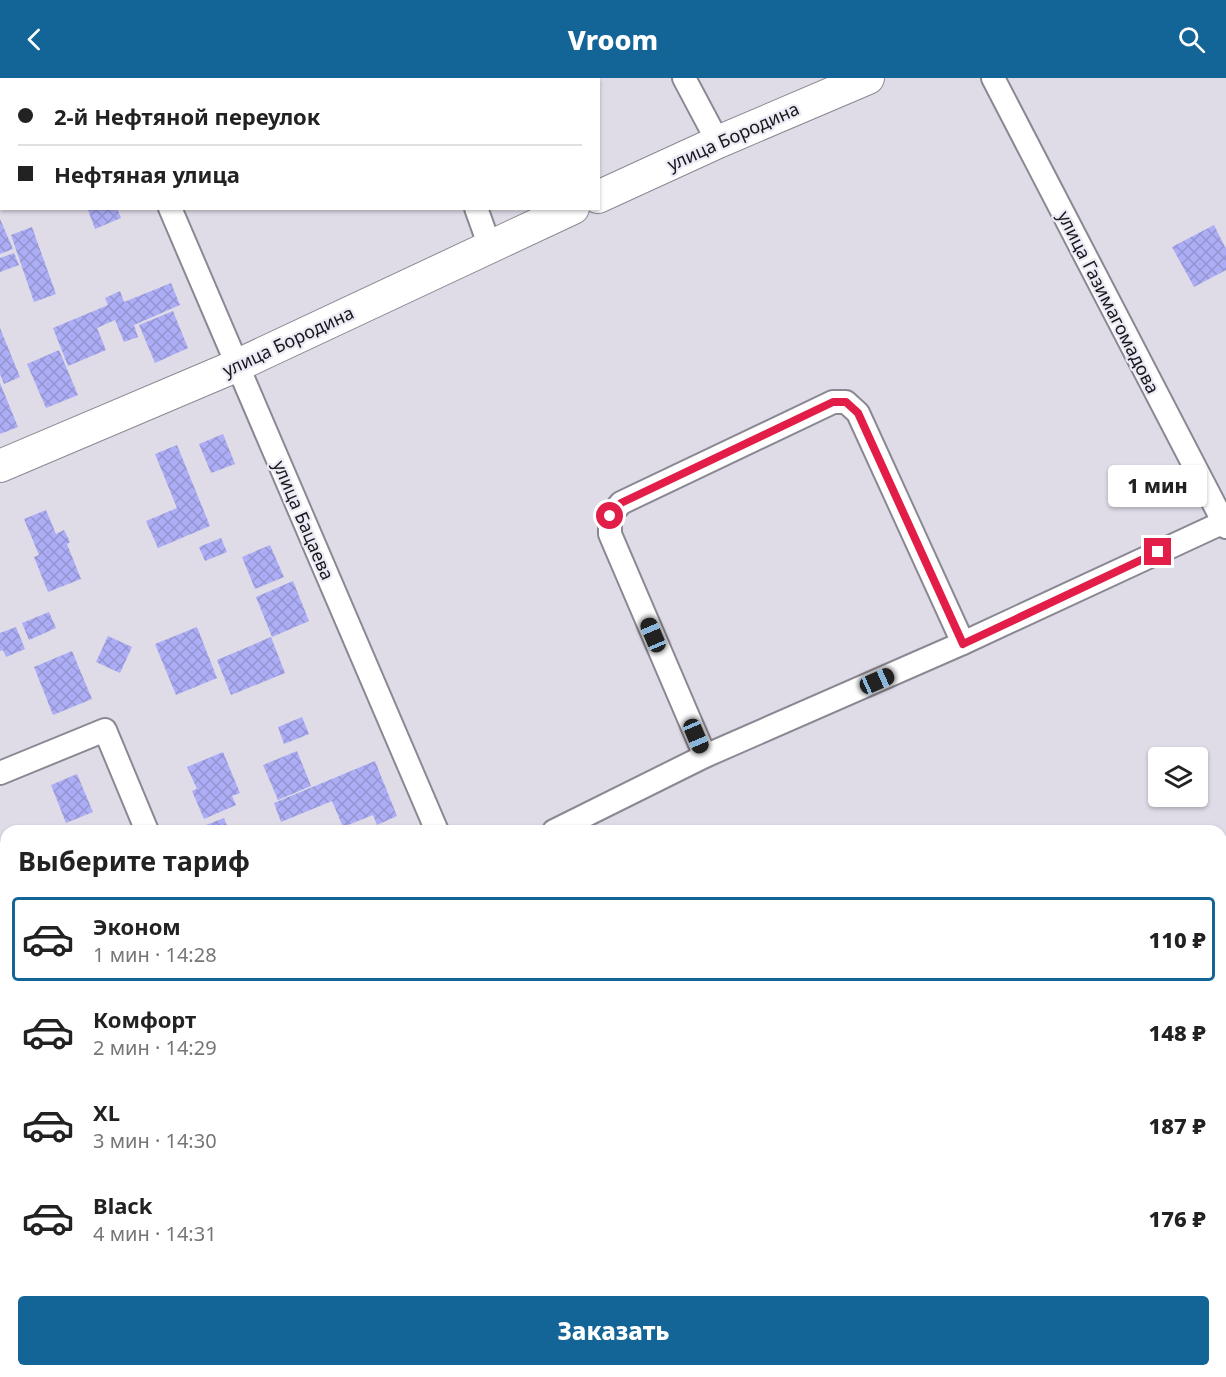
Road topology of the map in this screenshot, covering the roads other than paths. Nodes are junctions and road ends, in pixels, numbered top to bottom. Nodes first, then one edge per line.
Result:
1 (684, 78) edge
2 (868, 78) edge
3 (993, 78) edge
4 (718, 142) junction
5 (600, 196) edge
6 (171, 210) edge
7 (477, 210) edge
8 (569, 210) edge
9 (490, 247) junction
10 (238, 365) junction
11 (0, 466) edge
12 (1225, 523) edge
13 (963, 644) junction
14 (705, 756) junction
15 (0, 773) edge
16 (145, 825) edge
17 (434, 825) edge
18 (566, 825) edge

1 - 4 street
2 - 4 street, улица Бородина
3 - 12 street, улица Газимагомадова
4 - 5 street, улица Бородина
6 - 10 street, улица Бацаева
7 - 9 street
8 - 9 street, улица Бородина
9 - 10 street, улица Бородина
10 - 11 street, улица Бородина
10 - 17 street, улица Бацаева
12 - 13 street
13 - 14 street
13 - 14 street
14 - 18 street
15 - 16 street

